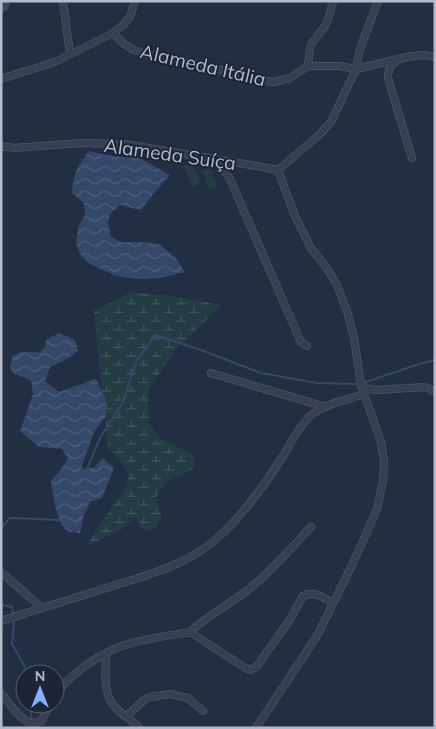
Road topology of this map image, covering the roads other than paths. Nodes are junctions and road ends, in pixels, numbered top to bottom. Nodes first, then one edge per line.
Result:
1 (63, 1) edge
2 (135, 1) edge
3 (333, 1) edge
4 (378, 1) edge
5 (112, 33) junction
6 (70, 54) junction
7 (435, 57) edge
8 (400, 59) junction
9 (308, 66) junction
10 (356, 69) junction
11 (1, 79) edge
12 (1, 146) edge
13 (412, 158) dead end
14 (214, 159) junction
15 (278, 170) junction
16 (307, 346) dead end
17 (211, 373) dead end
18 (360, 383) junction
19 (435, 392) edge
20 (364, 394) junction
21 (326, 407) junction
22 (311, 527) dead end
23 (1, 572) edge
24 (333, 603) junction
25 (42, 608) junction
26 (1, 621) edge
27 (190, 632) junction
28 (106, 654) junction
29 (65, 683) edge
30 (1, 693) edge
31 (15, 710) edge
32 (203, 711) dead end
33 (18, 714) edge
34 (45, 714) edge
35 (126, 717) junction
36 (136, 726) edge
37 (256, 728) edge

1 - 6 street
2 - 5 street
3 - 9 street
4 - 10 street
5 - 6 street
5 - 9 street, Alameda Itália
6 - 11 street
7 - 8 street
8 - 10 street
8 - 13 street
9 - 10 street
10 - 15 street
12 - 14 street, Alameda Suíça
14 - 15 street, Alameda Suíça
14 - 16 street
15 - 18 street
17 - 21 street
18 - 19 street
18 - 20 street
20 - 21 street
20 - 24 street
21 - 25 street
22 - 27 street
23 - 25 street
24 - 27 street
24 - 37 street
25 - 26 street
27 - 28 street
28 - 29 street
28 - 35 street
30 - 31 street
32 - 35 street
33 - 34 street
35 - 36 street

